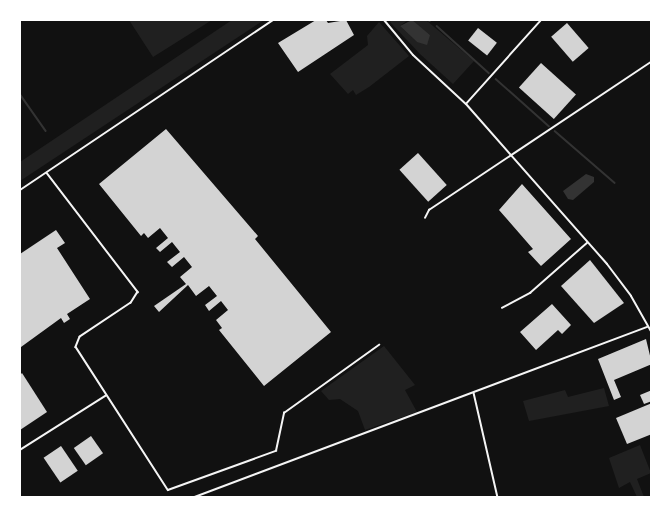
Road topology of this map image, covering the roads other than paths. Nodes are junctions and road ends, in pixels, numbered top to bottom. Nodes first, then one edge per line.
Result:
1 (273, 20) edge
2 (384, 20) edge
3 (541, 20) edge
4 (651, 61) edge
5 (466, 104) junction
6 (510, 155) junction
7 (47, 172) junction
8 (20, 190) edge
9 (425, 218) dead end
10 (588, 242) junction
11 (502, 308) dead end
12 (648, 326) junction
13 (651, 333) edge
14 (379, 345) dead end
15 (474, 392) junction
16 (106, 395) junction
17 (20, 450) edge
18 (192, 498) edge
19 (498, 498) edge

1 - 7 street
2 - 5 street
3 - 5 street
4 - 6 street
5 - 6 street
6 - 9 street
6 - 10 street
7 - 8 street
7 - 16 street
10 - 11 street
10 - 12 street
12 - 13 street
12 - 15 street
14 - 16 street
15 - 18 street
15 - 19 street
16 - 17 street

